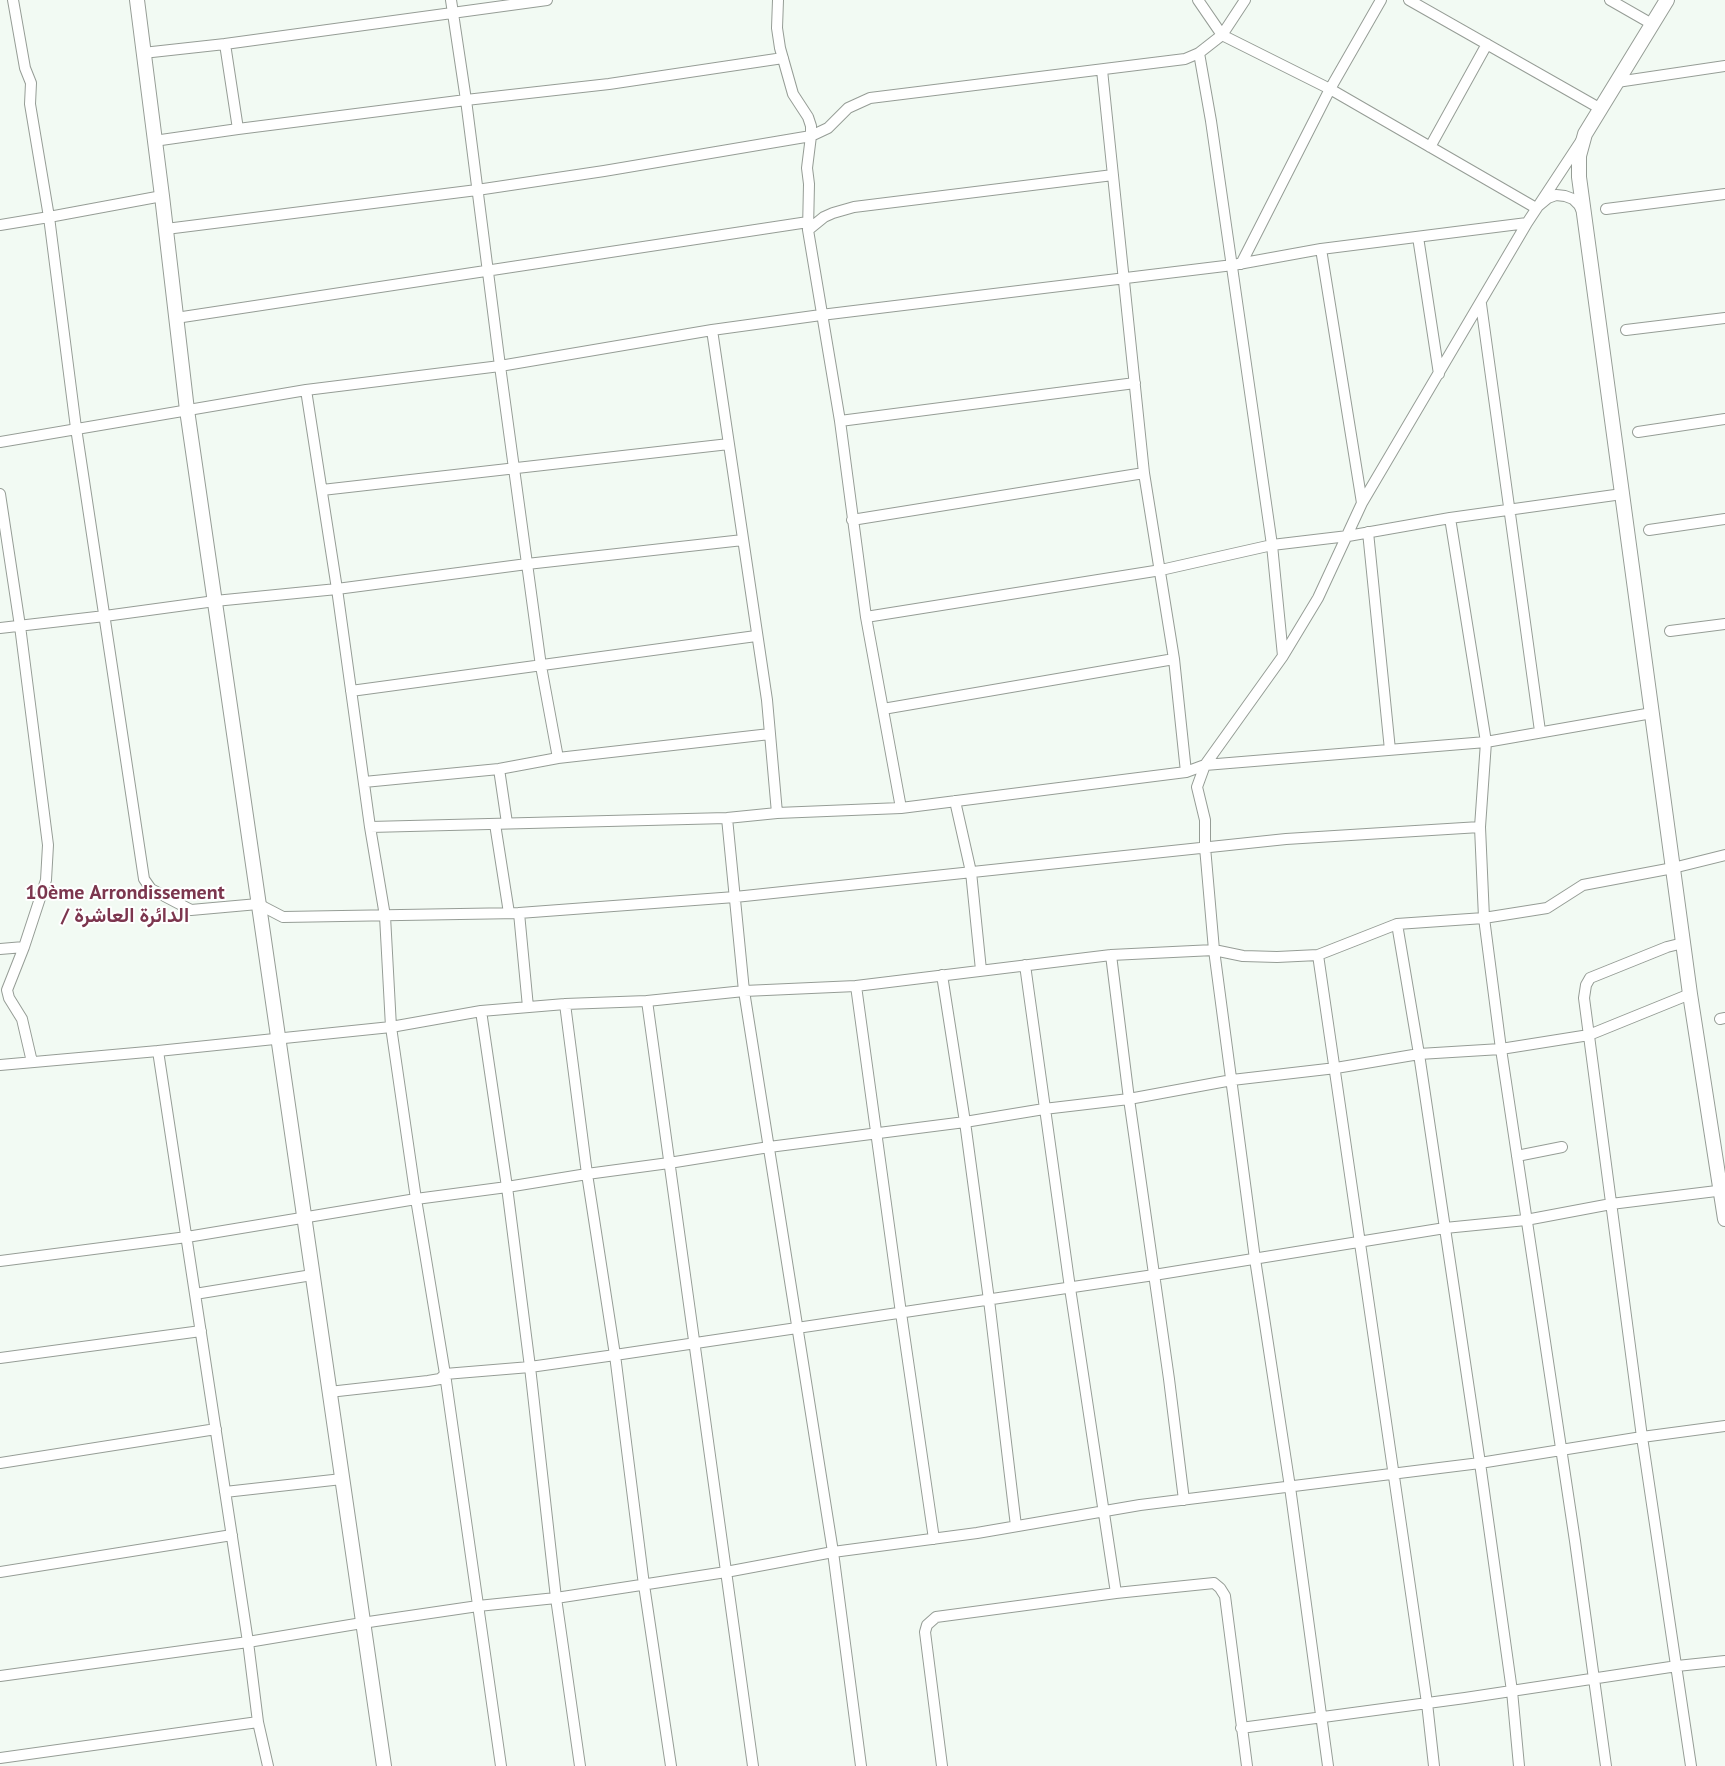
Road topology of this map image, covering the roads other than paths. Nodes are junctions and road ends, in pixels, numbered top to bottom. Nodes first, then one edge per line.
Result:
1 (13, 0) edge
2 (137, 0) edge
3 (451, 0) edge
4 (547, 0) edge
5 (778, 0) edge
6 (1198, 0) edge
7 (1245, 0) edge
8 (1381, 0) edge
9 (1409, 0) edge
10 (1610, 0) edge
11 (1667, 0) edge
12 (454, 12) junction
13 (1652, 24) junction
14 (1222, 35) junction
15 (225, 44) junction
16 (1487, 44) junction
17 (143, 53) junction
18 (1199, 53) junction
19 (783, 58) junction
20 (1725, 66) edge
21 (1102, 70) junction
22 (1617, 82) junction
23 (1330, 90) junction
24 (466, 100) junction
25 (1601, 109) junction
26 (238, 129) junction
27 (1585, 134) junction
28 (811, 136) junction
29 (154, 142) junction
30 (1430, 147) junction
31 (1113, 175) junction
32 (477, 190) junction
33 (1725, 194) edge
34 (162, 196) junction
35 (1536, 208) junction
36 (1606, 209) dead end
37 (49, 217) junction
38 (1585, 220) junction
39 (1527, 223) junction
40 (0, 225) edge
41 (808, 226) junction
42 (166, 228) junction
43 (1418, 237) junction
44 (1321, 250) junction
45 (1237, 265) junction
46 (488, 271) junction
47 (1124, 277) junction
48 (1481, 304) junction
49 (821, 315) junction
50 (176, 318) junction
51 (1725, 318) edge
52 (712, 330) junction
53 (1626, 330) dead end
54 (500, 366) junction
55 (1439, 374) junction
56 (1135, 383) junction
57 (306, 390) junction
58 (187, 410) junction
59 (1725, 420) edge
60 (840, 421) junction
61 (76, 428) junction
62 (1638, 432) dead end
63 (0, 442) edge
64 (729, 444) junction
65 (514, 468) junction
66 (1144, 473) junction
67 (322, 490) junction
68 (0, 494) edge
69 (1622, 494) junction
70 (1362, 503) junction
71 (1510, 510) junction
72 (1450, 518) junction
73 (1725, 519) edge
74 (852, 520) junction
75 (1649, 530) dead end
76 (1368, 532) junction
77 (1348, 536) junction
78 (743, 540) junction
79 (1272, 545) junction
80 (527, 564) junction
81 (1161, 570) junction
82 (337, 589) junction
83 (215, 600) junction
84 (105, 616) junction
85 (866, 617) junction
86 (1725, 624) edge
87 (20, 626) junction
88 (0, 628) edge
89 (1670, 631) dead end
90 (756, 636) junction
91 (1283, 656) junction
92 (1174, 659) junction
93 (541, 666) junction
94 (351, 690) junction
95 (883, 709) junction
96 (1652, 713) junction
97 (1540, 731) junction
98 (770, 734) junction
99 (1486, 742) junction
100 (1390, 750) junction
101 (558, 758) junction
102 (1205, 765) junction
103 (499, 768) junction
104 (1186, 772) junction
105 (364, 782) junction
106 (955, 801) junction
107 (901, 808) junction
108 (777, 813) junction
109 (727, 818) junction
110 (506, 823) junction
111 (495, 824) junction
112 (1480, 826) junction
113 (370, 827) junction
114 (1205, 847) junction
115 (1725, 855) edge
116 (1673, 868) junction
117 (971, 872) junction
118 (735, 897) junction
119 (258, 904) junction
120 (514, 913) junction
121 (385, 916) junction
122 (1484, 918) junction
123 (1397, 924) junction
124 (1683, 943) junction
125 (24, 947) junction
126 (0, 949) edge
127 (1214, 950) junction
128 (1111, 955) junction
129 (1318, 955) junction
130 (1025, 965) junction
131 (981, 970) junction
132 (942, 975) junction
133 (856, 986) junction
134 (744, 992) junction
135 (1690, 994) junction
136 (647, 1001) junction
137 (564, 1004) junction
138 (528, 1007) junction
139 (481, 1011) junction
140 (391, 1026) junction
141 (1589, 1035) junction
142 (278, 1039) junction
143 (1501, 1049) junction
144 (158, 1051) junction
145 (1419, 1054) junction
146 (32, 1062) junction
147 (0, 1065) edge
148 (1336, 1068) junction
149 (1232, 1080) junction
150 (1129, 1099) junction
151 (1044, 1109) junction
152 (964, 1122) junction
153 (876, 1133) junction
154 (769, 1147) junction
155 (1562, 1148) dead end
156 (1517, 1156) junction
157 (669, 1163) junction
158 (586, 1174) junction
159 (507, 1187) junction
160 (1723, 1190) edge
161 (416, 1199) junction
162 (1611, 1204) junction
163 (304, 1217) junction
164 (1725, 1219) edge
165 (1526, 1220) junction
166 (1445, 1228) junction
167 (187, 1237) junction
168 (1361, 1243) junction
169 (1255, 1259) junction
170 (0, 1261) edge
171 (312, 1275) junction
172 (1154, 1276) junction
173 (1070, 1288) junction
174 (195, 1294) junction
175 (989, 1300) junction
176 (901, 1313) junction
177 (798, 1327) junction
178 (201, 1331) junction
179 (693, 1343) junction
180 (615, 1355) junction
181 (0, 1358) edge
182 (530, 1367) junction
183 (445, 1374) junction
184 (329, 1392) junction
185 (1725, 1426) edge
186 (216, 1429) junction
187 (1642, 1437) junction
188 (1561, 1451) junction
189 (0, 1463) edge
190 (1480, 1463) junction
191 (1394, 1475) junction
192 (342, 1479) junction
193 (1290, 1487) junction
194 (225, 1492) junction
195 (1184, 1500) junction
196 (1102, 1512) junction
197 (1016, 1526) junction
198 (232, 1535) junction
199 (934, 1539) junction
200 (833, 1552) junction
201 (0, 1572) edge
202 (726, 1572) junction
203 (644, 1585) junction
204 (1116, 1593) junction
205 (556, 1598) junction
206 (478, 1606) junction
207 (362, 1623) junction
208 (248, 1642) junction
209 (1725, 1661) edge
210 (1676, 1666) junction
211 (0, 1676) edge
212 (1593, 1678) junction
213 (1512, 1691) junction
214 (1427, 1703) junction
215 (1320, 1716) junction
216 (258, 1722) junction
217 (1242, 1728) junction
218 (0, 1758) edge
219 (268, 1766) edge
220 (384, 1766) edge
221 (501, 1766) edge
222 (580, 1766) edge
223 (671, 1766) edge
224 (753, 1766) edge
225 (861, 1766) edge
226 (942, 1766) edge
227 (1247, 1766) edge
228 (1328, 1766) edge
229 (1434, 1766) edge
230 (1519, 1766) edge
231 (1606, 1766) edge
232 (1691, 1766) edge

1 - 37 street
2 - 17 street
3 - 12 street
4 - 12 street
5 - 19 street
6 - 14 street
7 - 14 street
8 - 23 street
9 - 16 street
10 - 13 street
11 - 13 street
12 - 15 street
12 - 24 street
13 - 22 street
14 - 18 street
14 - 23 street
15 - 17 street
15 - 26 street
16 - 25 street
16 - 30 street
17 - 29 street
18 - 21 street
18 - 45 street
19 - 24 street
19 - 28 street
20 - 22 street
21 - 28 street
21 - 31 street
22 - 25 street
23 - 30 street
23 - 45 street
24 - 26 street
24 - 32 street
25 - 27 street
26 - 29 street
27 - 35 street
27 - 38 street
28 - 32 street
28 - 41 street
29 - 34 street
30 - 35 street
31 - 41 street
31 - 47 street
32 - 42 street
32 - 46 street
33 - 36 street
34 - 37 street
34 - 42 street
35 - 38 street
35 - 39 street
37 - 40 street
37 - 61 street
38 - 69 street
39 - 43 street
39 - 48 street
41 - 46 street
41 - 49 street
42 - 50 street
43 - 44 street
43 - 55 street
44 - 45 street
44 - 70 street
45 - 47 street
45 - 79 street
46 - 50 street
46 - 54 street
47 - 49 street
47 - 56 street
48 - 55 street
48 - 71 street
49 - 52 street
49 - 60 street
50 - 58 street
51 - 53 street
52 - 54 street
52 - 64 street
54 - 57 street
54 - 65 street
55 - 70 street
56 - 60 street
56 - 66 street
57 - 58 street
57 - 67 street
58 - 61 street
58 - 83 street
59 - 62 street
60 - 74 street
61 - 63 street
61 - 84 street
64 - 65 street
64 - 78 street
65 - 67 street
65 - 80 street
66 - 74 street
66 - 81 street
67 - 82 street
68 - 87 street
69 - 71 street
69 - 96 street
70 - 77 street
71 - 72 street
71 - 97 street
72 - 76 street
72 - 99 street
73 - 75 street
74 - 85 street
76 - 77 street
76 - 100 street
77 - 79 street
77 - 91 street
78 - 80 street
78 - 90 street
79 - 81 street
79 - 91 street
80 - 82 street
80 - 93 street
81 - 85 street
81 - 92 street
82 - 83 street
82 - 94 street
83 - 84 street
83 - 119 street
84 - 87 street
84 - 119 street
85 - 95 street
86 - 89 street
87 - 88 street
87 - 125 street
90 - 93 street
90 - 98 street
91 - 102 street
92 - 95 street
92 - 104 street
93 - 94 street
93 - 101 street
94 - 105 street
95 - 107 street
96 - 97 street
96 - 116 street
97 - 99 street
98 - 101 street
98 - 108 street
99 - 100 street
99 - 112 street
100 - 102 street
101 - 103 street
102 - 104 street
102 - 114 street
103 - 105 street
103 - 110 street
104 - 106 street
105 - 113 street
106 - 107 street
106 - 117 street
107 - 108 street
108 - 109 street
109 - 110 street
109 - 118 street
110 - 111 street
111 - 113 street
111 - 120 street
112 - 114 street
112 - 122 street
113 - 121 street
114 - 117 street
114 - 127 street
115 - 116 street
116 - 122 street
116 - 124 street
117 - 118 street
117 - 131 street
118 - 120 street
118 - 134 street
119 - 121 street
119 - 142 street
120 - 121 street
120 - 138 street
121 - 140 street
122 - 123 street
122 - 143 street
123 - 129 street
123 - 145 street
124 - 135 street
124 - 141 street
125 - 126 street
125 - 146 street
127 - 128 street
127 - 129 street
127 - 149 street
128 - 130 street
128 - 150 street
129 - 148 street
130 - 131 street
130 - 151 street
131 - 132 street
132 - 133 street
132 - 152 street
133 - 134 street
133 - 153 street
134 - 136 street
134 - 154 street
135 - 141 street
135 - 160 street
136 - 137 street
136 - 157 street
137 - 138 street
137 - 158 street
138 - 139 street
139 - 140 street
139 - 159 street
140 - 142 street
140 - 161 street
141 - 143 street
141 - 162 street
142 - 144 street
142 - 163 street
143 - 145 street
143 - 156 street
144 - 146 street
144 - 167 street
145 - 148 street
145 - 166 street
146 - 147 street
148 - 149 street
148 - 168 street
149 - 150 street
149 - 169 street
150 - 151 street
150 - 172 street
151 - 152 street
151 - 173 street
152 - 153 street
152 - 175 street
153 - 154 street
153 - 176 street
154 - 157 street
154 - 177 street
155 - 156 street
156 - 165 street
157 - 158 street
157 - 179 street
158 - 159 street
158 - 180 street
159 - 161 street
159 - 182 street
160 - 162 street
160 - 164 street
161 - 163 street
161 - 183 street
162 - 165 street
162 - 187 street
163 - 167 street
163 - 171 street
165 - 166 street
165 - 188 street
166 - 168 street
166 - 190 street
167 - 170 street
167 - 174 street
168 - 169 street
168 - 191 street
169 - 172 street
169 - 193 street
171 - 174 street
171 - 184 street
172 - 173 street
172 - 195 street
173 - 175 street
173 - 196 street
174 - 178 street
175 - 176 street
175 - 197 street
176 - 177 street
176 - 199 street
177 - 179 street
177 - 200 street
178 - 181 street
178 - 186 street
179 - 180 street
179 - 202 street
180 - 182 street
180 - 203 street
182 - 183 street
182 - 205 street
183 - 184 street
183 - 206 street
184 - 192 street
185 - 187 street
186 - 189 street
186 - 194 street
187 - 188 street
187 - 210 street
188 - 190 street
188 - 212 street
190 - 191 street
190 - 213 street
191 - 193 street
191 - 214 street
192 - 194 street
192 - 207 street
193 - 195 street
193 - 215 street
194 - 198 street
195 - 196 street
196 - 197 street
196 - 204 street
197 - 199 street
198 - 201 street
198 - 208 street
199 - 200 street
200 - 202 street
200 - 225 street
202 - 203 street
202 - 224 street
203 - 205 street
203 - 223 street
204 - 217 street
204 - 226 street
205 - 206 street
205 - 222 street
206 - 207 street
206 - 221 street
207 - 208 street
207 - 220 street
208 - 211 street
208 - 216 street
209 - 210 street
210 - 212 street
210 - 232 street
212 - 213 street
212 - 231 street
213 - 214 street
213 - 230 street
214 - 215 street
214 - 229 street
215 - 217 street
215 - 228 street
216 - 218 street
216 - 219 street
217 - 227 street

